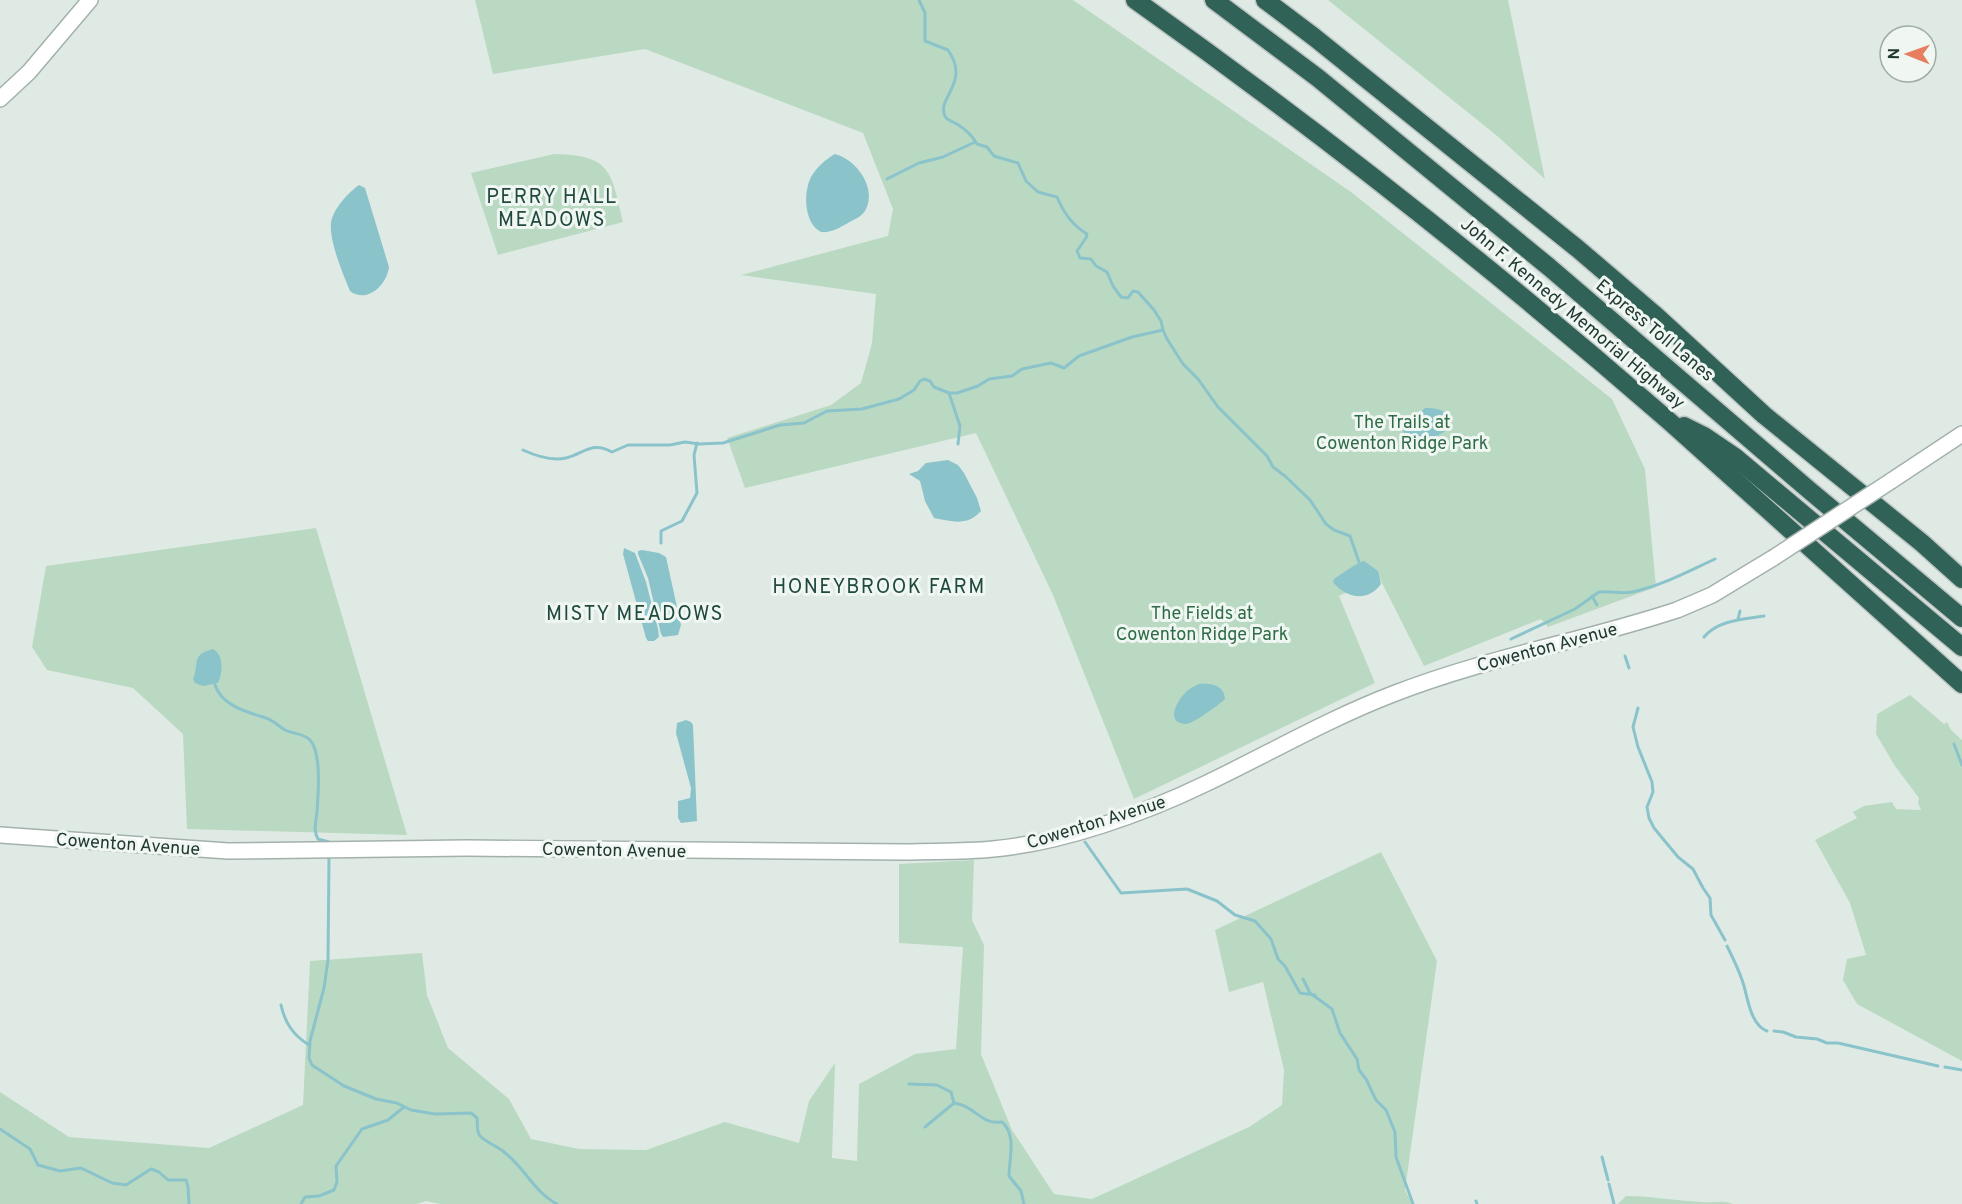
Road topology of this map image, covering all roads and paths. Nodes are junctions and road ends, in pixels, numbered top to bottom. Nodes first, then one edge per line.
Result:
1 (90, 0) edge
2 (1135, 0) edge
3 (1214, 0) edge
4 (1265, 0) edge
5 (0, 99) edge
6 (1668, 421) junction
7 (1962, 434) edge
8 (1962, 579) edge
9 (1962, 618) edge
10 (1962, 647) edge
11 (1962, 684) edge
12 (0, 835) edge

1 - 5 street
2 - 6 highway, John F. Kennedy Memorial Highway
3 - 9 highway, Express Toll Lanes
4 - 8 highway
6 - 10 highway
6 - 11 highway, John F. Kennedy Memorial Highway
7 - 12 street, Cowenton Avenue, bridge

